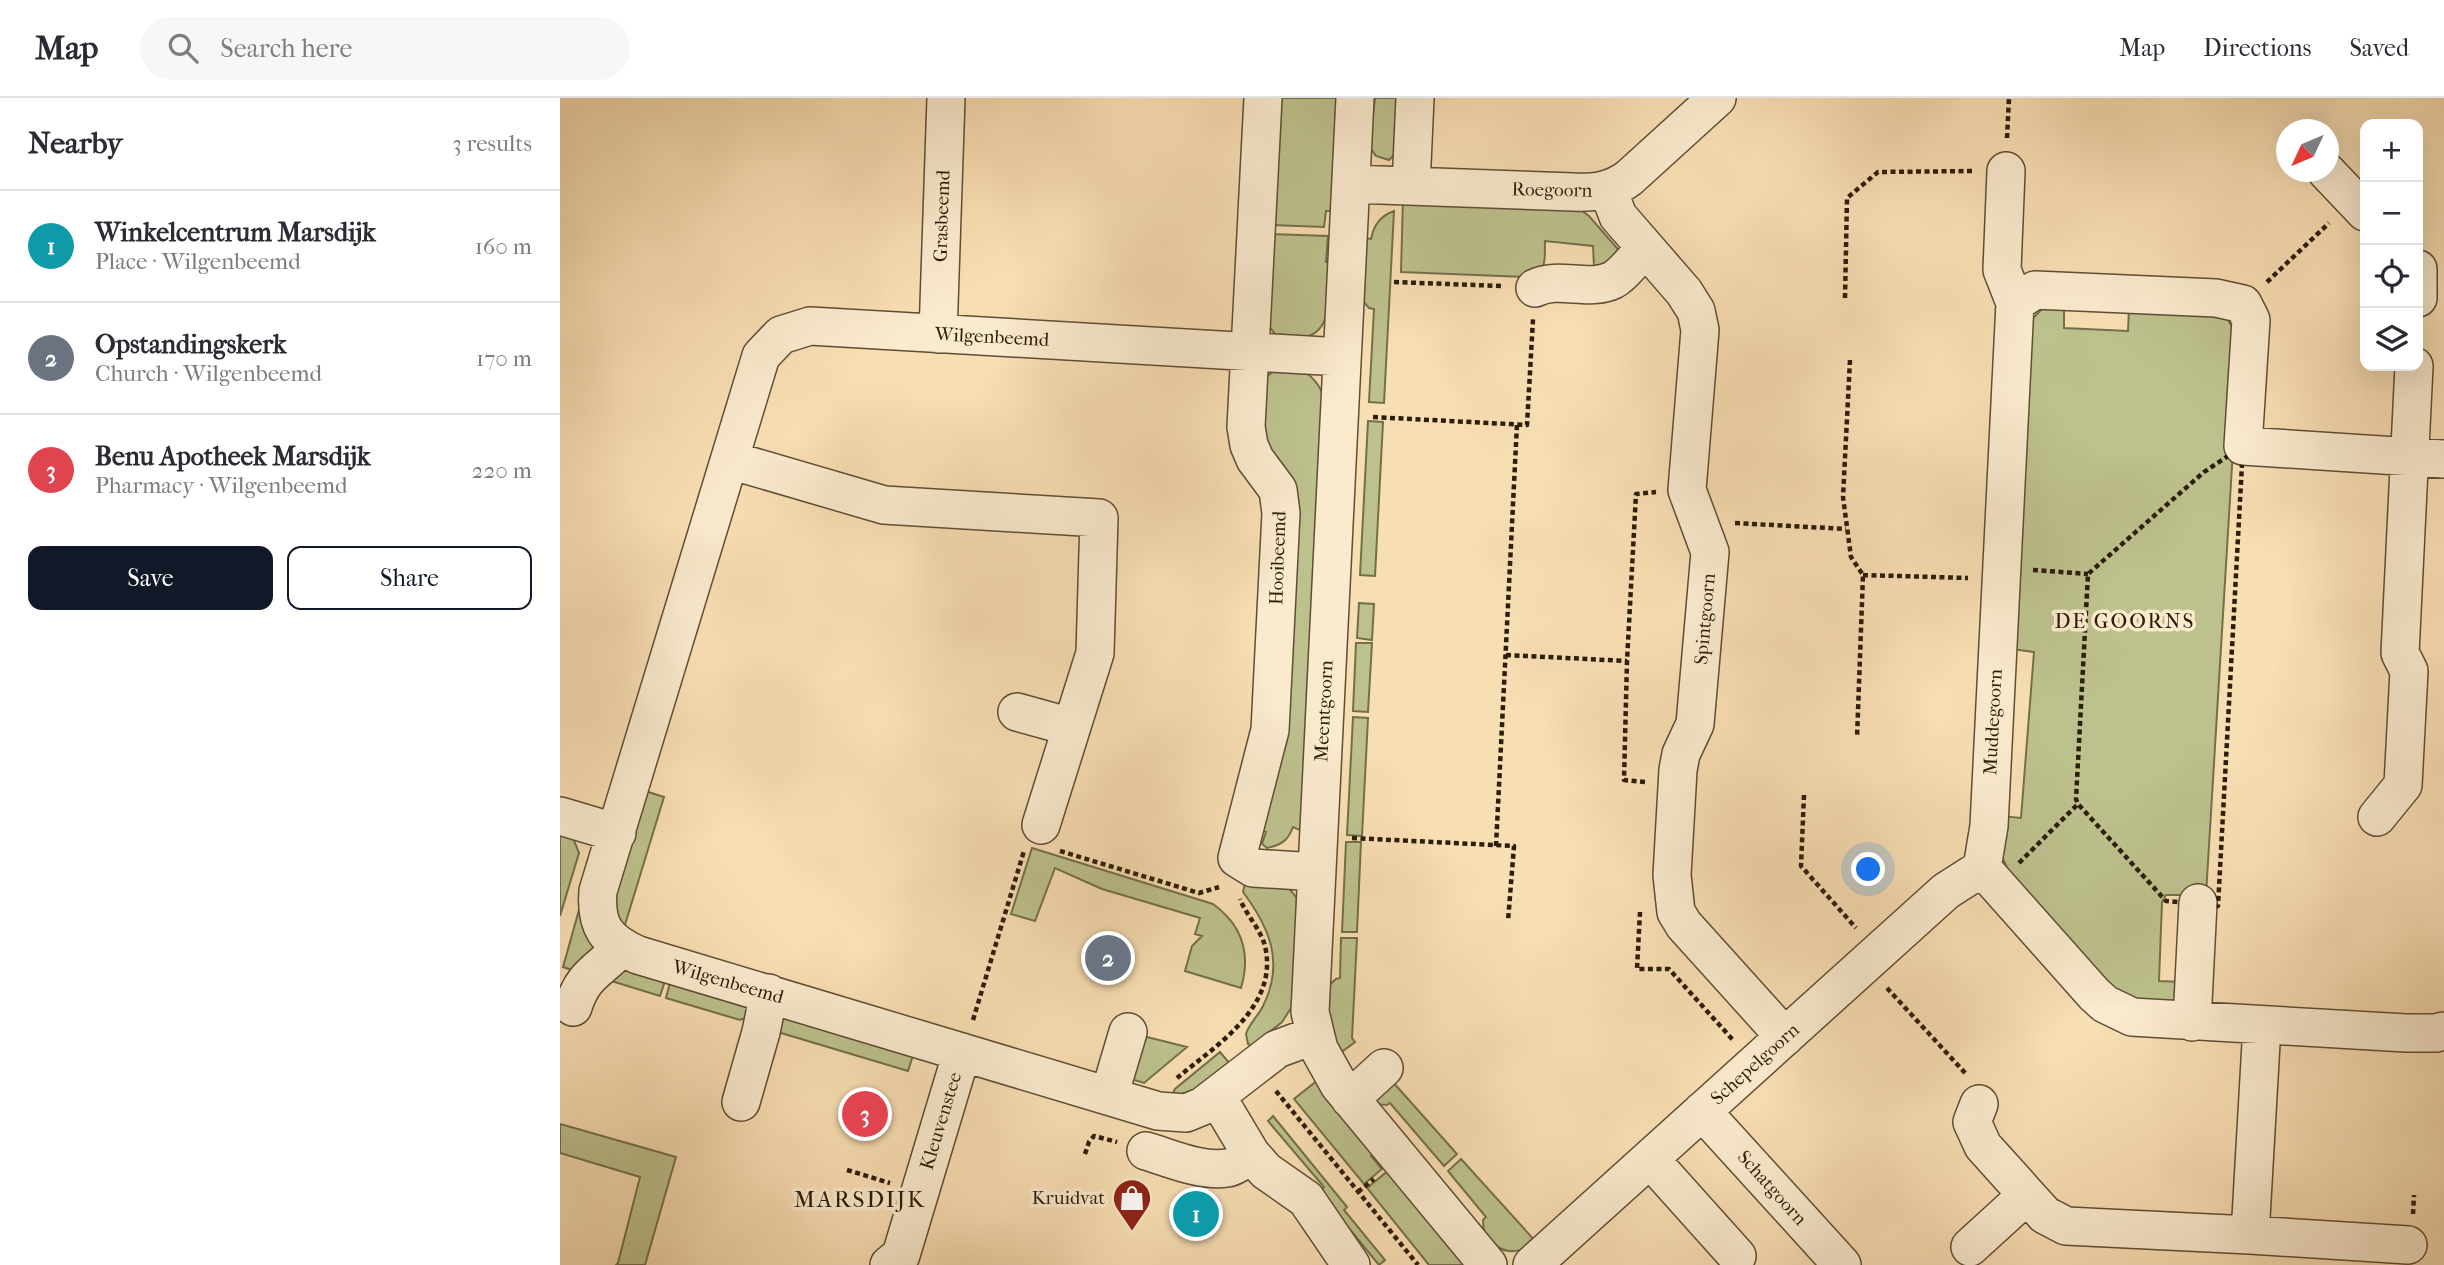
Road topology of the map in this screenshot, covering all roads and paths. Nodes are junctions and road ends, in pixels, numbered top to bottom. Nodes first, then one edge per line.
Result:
1 (946, 98) edge
2 (1263, 98) edge
3 (1355, 98) edge
4 (1415, 98) edge
5 (1717, 98) edge
6 (2009, 98) edge
7 (2006, 171) junction
8 (2336, 182) edge
9 (1352, 184) junction
10 (1411, 186) junction
11 (1608, 190) junction
12 (2359, 206) edge
13 (1645, 248) junction
14 (1394, 282) dead end
15 (1535, 288) junction
16 (1845, 298) dead end
17 (2015, 303) junction
18 (2243, 304) junction
19 (938, 334) junction
20 (1250, 351) junction
21 (1341, 357) junction
22 (1850, 360) dead end
23 (2415, 371) edge
24 (1338, 416) junction
25 (1517, 425) junction
26 (2243, 446) junction
27 (2427, 458) edge
28 (730, 460) junction
29 (1693, 505) junction
30 (1846, 529) junction
31 (2000, 573) junction
32 (2088, 574) junction
33 (1863, 575) junction
34 (1506, 655) junction
35 (1627, 661) junction
36 (1017, 712) dead end
37 (1071, 727) junction
38 (1857, 738) dead end
39 (1677, 784) junction
40 (1804, 795) dead end
41 (560, 816) edge
42 (2377, 817) dead end
43 (617, 833) junction
44 (1034, 833) junction
45 (1343, 838) dead end
46 (1496, 846) junction
47 (1982, 868) junction
48 (1235, 871) junction
49 (1316, 872) junction
50 (2198, 904) junction
51 (1508, 921) dead end
52 (621, 948) junction
53 (1871, 959) junction
54 (769, 993) junction
55 (573, 1007) dead end
56 (2192, 1022) junction
57 (2262, 1026) junction
58 (2444, 1031) edge
59 (1128, 1032) dead end
60 (1228, 1034) junction
61 (1315, 1035) junction
62 (1796, 1040) junction
63 (962, 1052) junction
64 (1255, 1065) junction
65 (1384, 1068) dead end
66 (1109, 1096) junction
67 (1217, 1097) junction
68 (1350, 1099) junction
69 (741, 1102) dead end
70 (1979, 1104) joint
71 (1158, 1111) junction
72 (1702, 1111) junction
73 (1146, 1151) dead end
74 (1251, 1154) junction
75 (1650, 1159) junction
76 (847, 1170) dead end
77 (919, 1192) junction
78 (2026, 1195) junction
79 (2250, 1235) junction
80 (2408, 1245) dead end
81 (1970, 1247) dead end
82 (1737, 1256) dead end
83 (888, 1265) edge
84 (1351, 1265) edge
85 (1418, 1265) edge
86 (1488, 1265) edge
87 (1532, 1265) edge
88 (1842, 1265) edge

1 - 19 street, Grasbeemd
2 - 20 street, Hooibeemd
3 - 9 street, Meentgoorn
4 - 10 street
5 - 11 street, Roegoorn
6 - 7 path
7 - 16 path
7 - 17 street, Muddegoorn
8 - 12 street
9 - 10 street, Roegoorn
9 - 21 street, Meentgoorn
10 - 11 street, Roegoorn
11 - 13 street, Spintgoorn
12 - 18 path
13 - 15 street
13 - 29 street, Spintgoorn
14 - 15 path
15 - 25 path
17 - 18 street
17 - 31 street, Muddegoorn
18 - 26 street
19 - 20 street, Wilgenbeemd
19 - 28 street, Wilgenbeemd
20 - 21 street, Wilgenbeemd
20 - 48 street, Hooibeemd
21 - 24 street, Meentgoorn
22 - 30 path
23 - 27 street
24 - 25 path
24 - 49 street, Meentgoorn
25 - 34 path
26 - 27 street
26 - 32 path
26 - 50 path
27 - 42 street
28 - 37 street
28 - 43 street, Wilgenbeemd
29 - 30 path
29 - 35 path
29 - 39 street, Spintgoorn
30 - 33 path
31 - 32 path
31 - 33 path
31 - 47 street, Muddegoorn
32 - 50 path
33 - 38 path
34 - 35 path
34 - 46 path
35 - 39 path
36 - 37 street
37 - 44 street
39 - 62 street, Spintgoorn
40 - 53 path
41 - 43 street
43 - 52 street, Wilgenbeemd
44 - 48 path
44 - 63 path
45 - 46 path
46 - 51 path
47 - 53 street, Schepelgoorn
47 - 56 street
48 - 49 street
48 - 60 path
49 - 61 street, Meentgoorn
50 - 56 street
52 - 54 street, Wilgenbeemd
52 - 55 street
53 - 62 street, Schepelgoorn
53 - 70 path
54 - 63 street, Wilgenbeemd
54 - 69 street
56 - 57 street
57 - 58 street
57 - 79 street
59 - 66 street
60 - 64 path
60 - 71 path
61 - 64 street, Wilgenbeemd
61 - 68 street, Meentgoorn
62 - 72 street, Schepelgoorn
63 - 66 street, Wilgenbeemd
63 - 77 street, Kleuvenstee
64 - 67 street, Wilgenbeemd
64 - 85 path
65 - 68 street
66 - 71 street, Wilgenbeemd
67 - 71 street, Wilgenbeemd
67 - 74 street
68 - 86 street, Meentgoorn
70 - 78 street
72 - 75 street, Schepelgoorn
72 - 88 street, Schatgoorn
73 - 74 street
74 - 84 street
75 - 82 street
75 - 87 street, Schepelgoorn
76 - 77 path
77 - 83 street, Kleuvenstee
78 - 79 street
78 - 81 street
79 - 80 street

